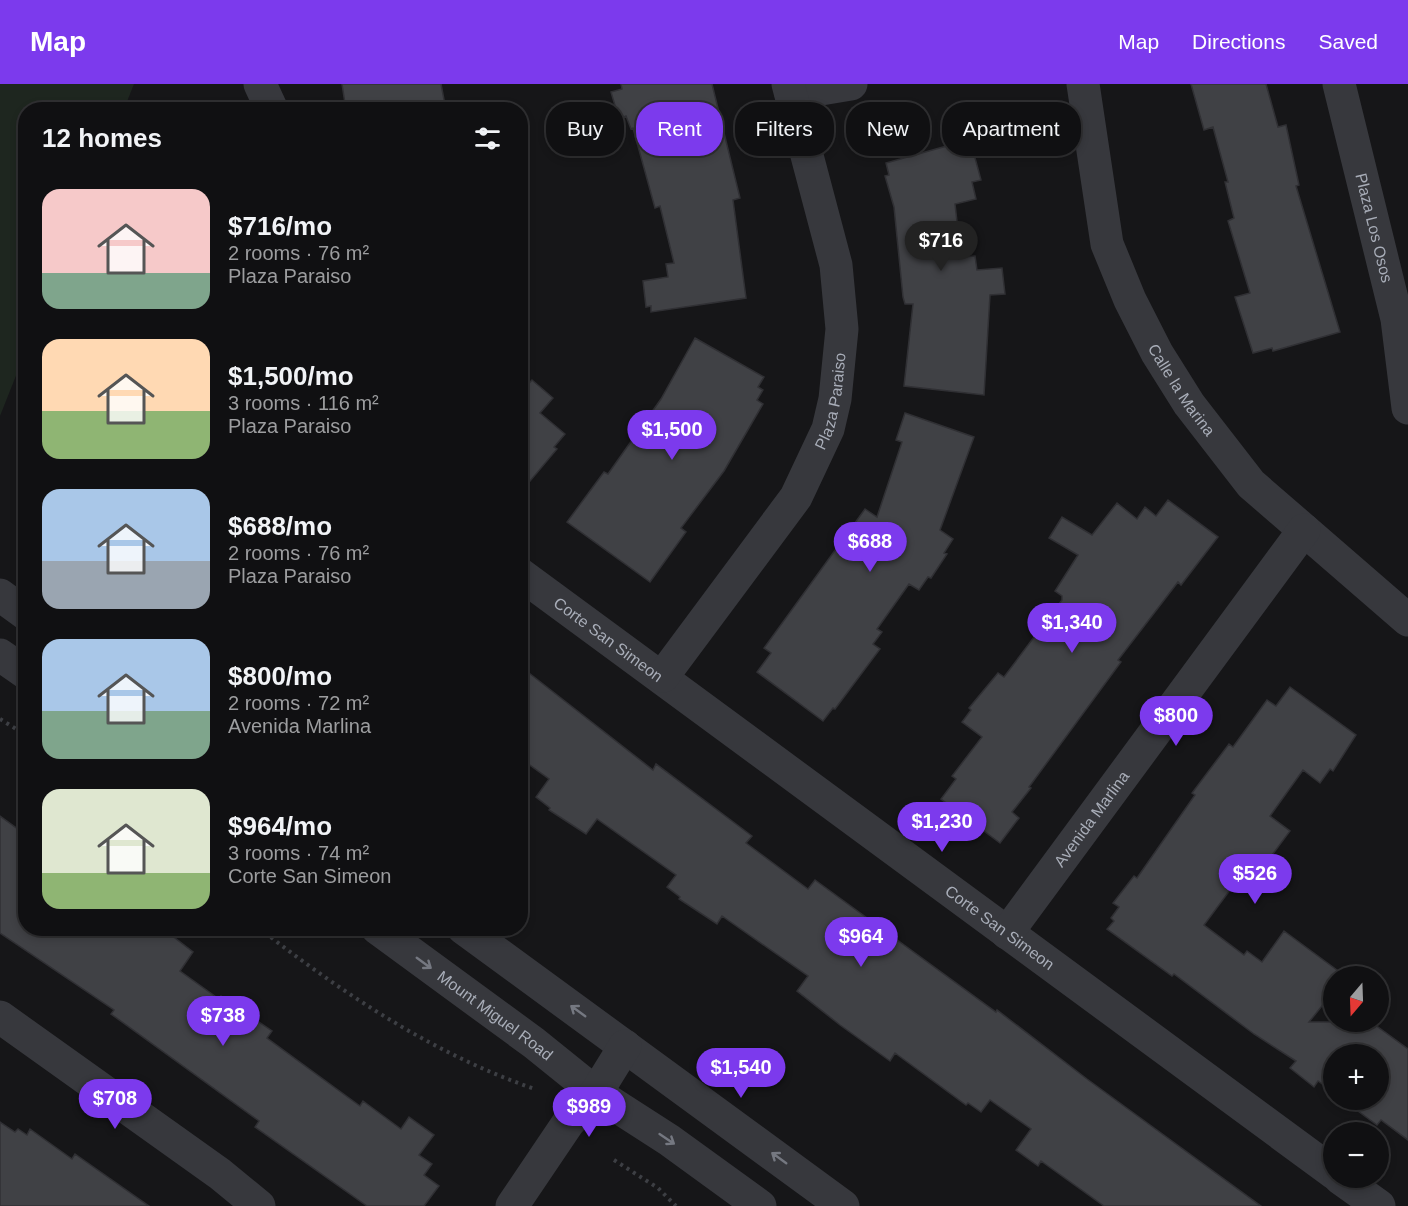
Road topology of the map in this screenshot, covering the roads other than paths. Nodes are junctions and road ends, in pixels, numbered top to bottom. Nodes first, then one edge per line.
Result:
1 (260, 84) edge
2 (851, 84) edge
3 (1083, 84) edge
4 (1339, 84) edge
5 (790, 89) edge
6 (268, 102) edge
7 (1408, 408) edge
8 (1304, 530) junction
9 (528, 580) edge
10 (0, 596) edge
11 (18, 608) edge
12 (1408, 620) edge
13 (0, 655) edge
14 (18, 667) edge
15 (663, 676) junction
16 (1007, 933) junction
17 (388, 936) edge
18 (474, 936) edge
19 (0, 1017) edge
20 (626, 1046) junction
21 (596, 1093) junction
22 (1323, 1165) edge
23 (1354, 1188) edge
24 (259, 1206) edge
25 (512, 1206) edge
26 (760, 1206) edge
27 (843, 1206) edge
28 (1379, 1206) edge

1 - 6 street
2 - 5 street
3 - 8 street, Calle la Marina
4 - 7 street, Plaza Los Osos
5 - 15 street, Plaza Paraiso
8 - 12 street, Calle la Marina
8 - 16 street, Avenida Marlina
9 - 15 street, Corte San Simeon
10 - 11 street
13 - 14 street
15 - 16 street, Corte San Simeon
16 - 22 street, Corte San Simeon
17 -> 21 street, Mount Miguel Road
20 -> 18 street
19 - 24 street
20 - 21 street
27 -> 20 street
21 - 25 street
21 -> 26 street, Mount Miguel Road
23 - 28 street

